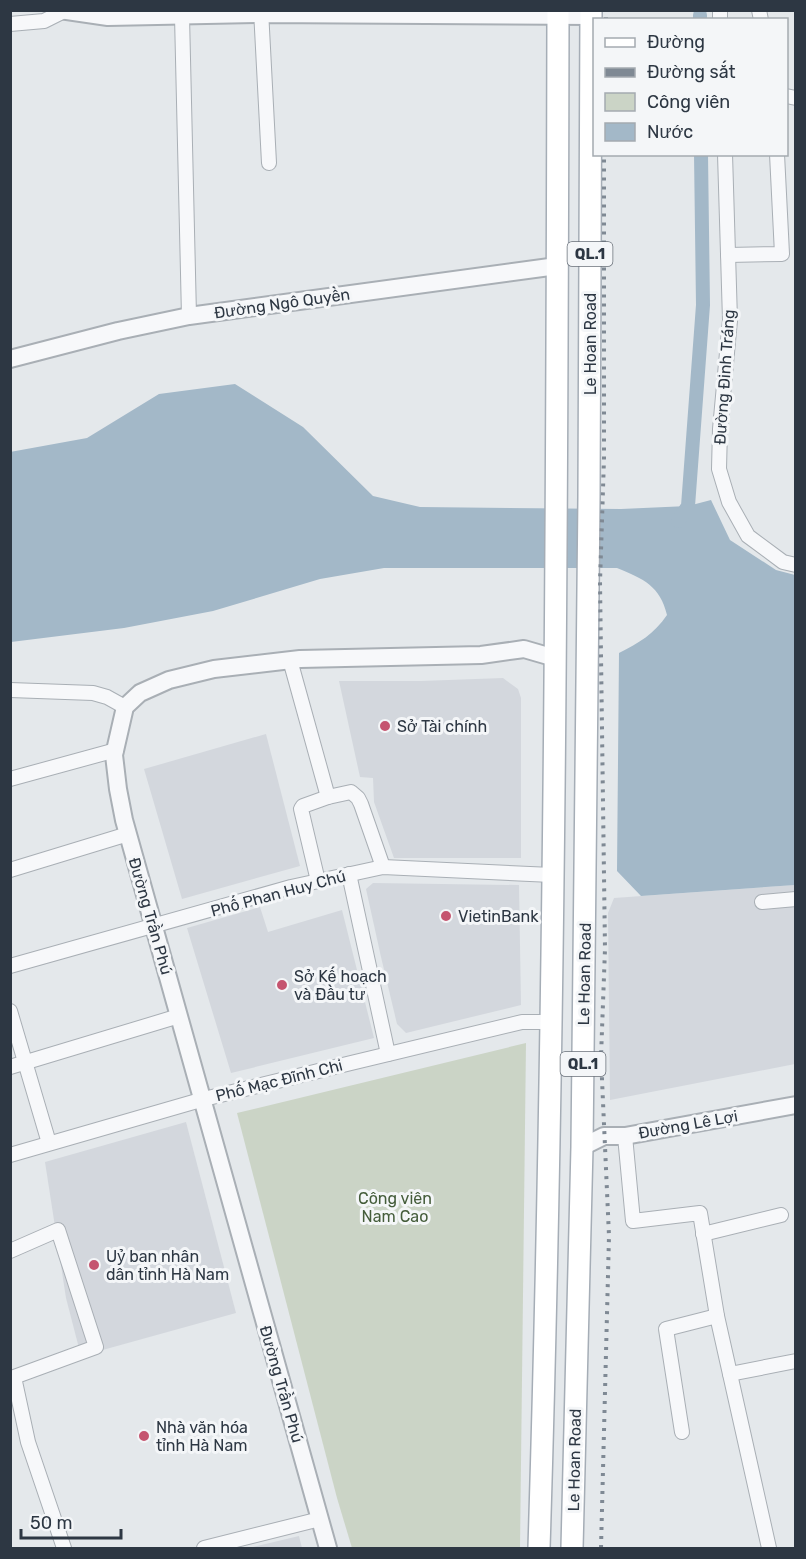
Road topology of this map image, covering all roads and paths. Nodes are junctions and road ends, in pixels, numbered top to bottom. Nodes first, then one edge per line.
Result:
1 (62, 11) edge
2 (261, 12) edge
3 (591, 13) edge
4 (106, 14) edge
5 (558, 14) edge
6 (182, 16) junction
7 (10, 24) edge
8 (724, 156) edge
9 (777, 156) edge
10 (269, 163) dead end
11 (728, 255) junction
12 (557, 266) junction
13 (189, 316) junction
14 (10, 359) edge
15 (795, 565) edge
16 (555, 658) junction
17 (587, 659) junction
18 (290, 660) junction
19 (10, 690) edge
20 (125, 707) junction
21 (116, 750) junction
22 (10, 779) edge
23 (328, 798) junction
24 (128, 834) junction
25 (383, 867) junction
26 (10, 870) edge
27 (349, 874) junction
28 (552, 875) junction
29 (318, 881) junction
30 (795, 899) edge
31 (762, 902) dead end
32 (154, 926) junction
33 (10, 966) edge
34 (10, 1011) edge
35 (179, 1016) junction
36 (551, 1022) junction
37 (388, 1054) junction
38 (26, 1062) junction
39 (10, 1067) edge
40 (204, 1099) junction
41 (795, 1105) edge
42 (625, 1136) junction
43 (49, 1143) junction
44 (550, 1148) junction
45 (582, 1148) junction
46 (10, 1155) edge
47 (781, 1215) dead end
48 (703, 1234) junction
49 (10, 1251) edge
50 (717, 1316) junction
51 (795, 1361) edge
52 (730, 1374) junction
53 (682, 1432) dead end
54 (320, 1519) junction
55 (64, 1548) edge
56 (204, 1548) edge
57 (328, 1548) edge
58 (540, 1548) edge
59 (572, 1548) edge
60 (769, 1548) edge

1 - 4 street
1 - 7 street
2 - 5 street
2 - 6 street
2 - 10 street
3 - 5 street
3 - 17 main road, Le Hoan Road / QL.1
4 - 6 street
5 - 12 main road, Le Hoan Road / QL.1
6 - 13 street
8 - 11 street, Đường Đinh Tráng
9 - 11 street
11 - 15 street, Đường Đinh Tráng
12 - 13 street, Đường Ngô Quyền
12 - 16 main road, Le Hoan Road / QL.1
13 - 14 street, Đường Ngô Quyền
16 - 17 main road
16 - 18 street
16 - 28 main road, Le Hoan Road / QL.1
17 - 45 main road, Le Hoan Road / QL.1
18 - 20 street
18 - 23 street
19 - 20 street
20 - 21 street, Đường Trần Phú
21 - 22 street
21 - 24 street, Đường Trần Phú
23 - 25 street
23 - 29 street
24 - 26 street
24 - 32 street, Đường Trần Phú
25 - 27 street, Phố Phan Huy Chú
25 - 28 street, Phố Phan Huy Chú
27 - 29 street, Phố Phan Huy Chú
27 - 37 street
28 - 36 main road, Le Hoan Road / QL.1
29 - 32 street, Phố Phan Huy Chú
30 - 31 street
32 - 33 street, Phố Phan Huy Chú
32 - 35 street, Đường Trần Phú
34 - 38 street
35 - 38 street
35 - 40 street, Đường Trần Phú
36 - 37 street, Phố Mạc Đĩnh Chi
36 - 44 main road, Le Hoan Road / QL.1
37 - 40 street, Phố Mạc Đĩnh Chi
38 - 39 street
38 - 43 street
40 - 43 street, Phố Mạc Đĩnh Chi
40 - 54 street, Đường Trần Phú
41 - 42 street, Đường Lê Lợi
42 - 45 street, Đường Lê Lợi
42 - 48 street
43 - 46 street, Phố Mạc Đĩnh Chi
44 - 45 main road
44 - 58 main road, Le Hoan Road / QL.1
45 - 59 main road, Le Hoan Road / QL.1
47 - 48 street
48 - 50 street
49 - 55 street
50 - 52 street
50 - 53 street
51 - 52 street
52 - 60 street
54 - 56 street
54 - 57 street, Đường Trần Phú

